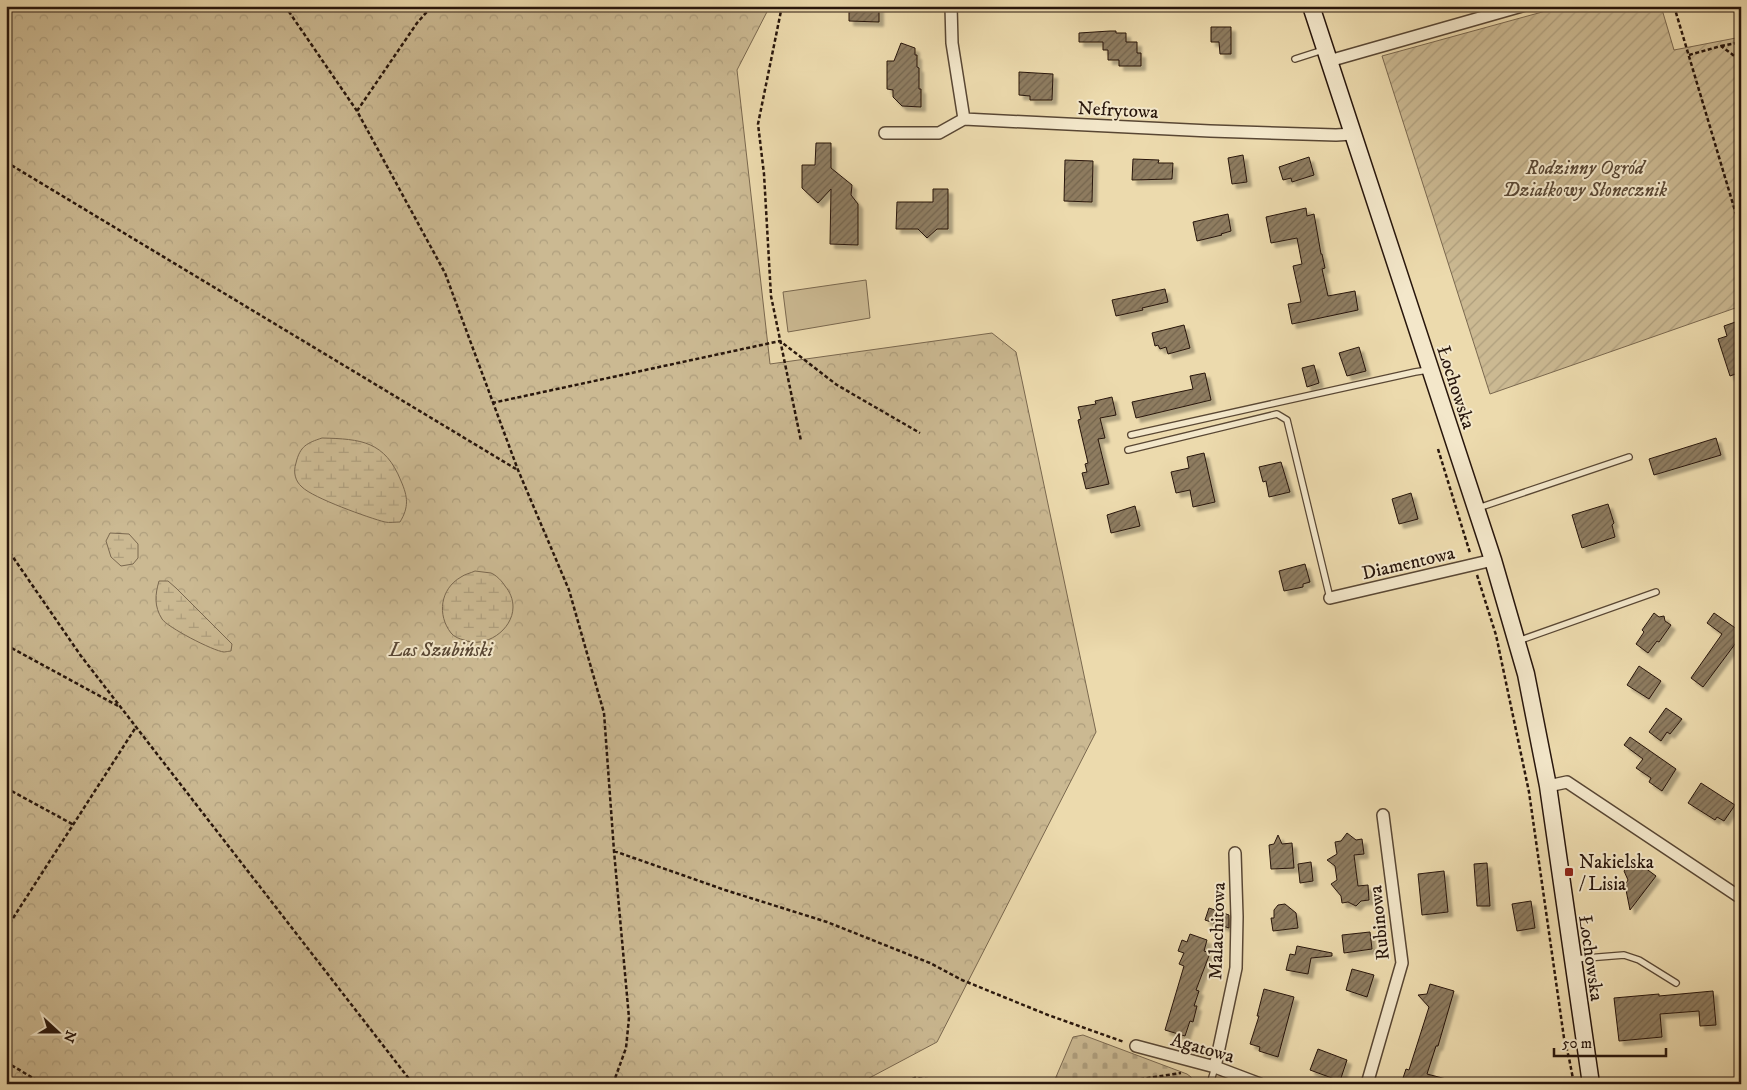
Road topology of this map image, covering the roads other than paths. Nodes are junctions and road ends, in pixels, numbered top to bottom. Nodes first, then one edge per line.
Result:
1 (952, 6) edge
2 (1311, 6) edge
3 (1522, 6) edge
4 (1327, 55) junction
5 (1294, 58) dead end
6 (964, 119) junction
7 (885, 133) dead end
8 (1353, 134) junction
9 (1430, 370) junction
10 (1131, 435) dead end
11 (1128, 450) dead end
12 (1629, 457) dead end
13 (1476, 508) junction
14 (1493, 560) junction
15 (1656, 592) dead end
16 (1330, 598) joint
17 (1516, 642) junction
18 (1548, 786) junction
19 (1383, 815) dead end
20 (1235, 853) dead end
21 (1741, 898) edge
22 (1572, 959) junction
23 (1676, 983) dead end
24 (1136, 1046) road end
25 (1215, 1067) junction
26 (1592, 1081) edge
27 (1210, 1084) edge
28 (1260, 1084) edge
29 (1367, 1084) edge

1 - 6 street
2 - 4 main road, Łochowska
3 - 4 street
4 - 5 lane
4 - 8 main road, Łochowska
6 - 7 street
6 - 8 street, Nefrytowa
8 - 9 main road, Łochowska
9 - 10 lane
9 - 13 main road, Łochowska
11 - 16 lane
12 - 13 lane
13 - 14 main road, Łochowska
14 - 16 street, Diamentowa
14 - 17 main road, Łochowska
15 - 17 lane
17 - 18 main road, Łochowska
18 - 21 street
18 - 22 main road, Łochowska
19 - 29 street, Rubinowa
20 - 25 street, Malachitowa
22 - 23 lane
22 - 26 main road, Łochowska
24 - 25 street, Agatowa
25 - 27 lane
25 - 28 street, Agatowa

